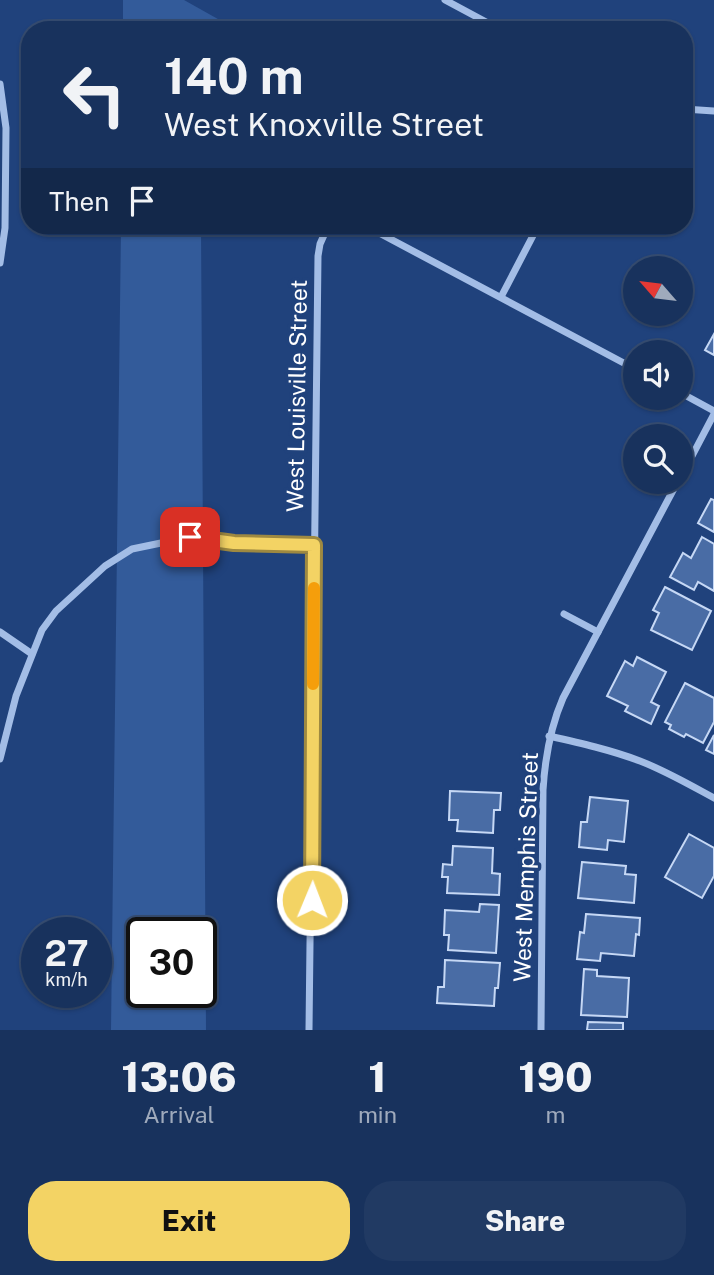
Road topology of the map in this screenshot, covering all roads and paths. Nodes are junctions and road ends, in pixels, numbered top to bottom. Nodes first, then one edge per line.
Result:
1 (445, 0) edge
2 (484, 21) edge
3 (0, 84) edge
4 (693, 110) edge
5 (714, 111) edge
6 (324, 235) edge
7 (383, 235) edge
8 (533, 235) edge
9 (0, 263) edge
10 (501, 297) junction
11 (623, 363) edge
12 (693, 400) edge
13 (714, 413) edge
14 (693, 454) edge
15 (672, 494) edge
16 (314, 545) junction
17 (564, 614) dead end
18 (0, 632) edge
19 (598, 632) junction
20 (32, 654) junction
21 (549, 736) junction
22 (0, 759) edge
23 (714, 798) edge
24 (309, 1030) edge
25 (541, 1030) edge

1 - 2 street
3 - 9 street
4 - 5 street
6 - 16 street, West Louisville Street
7 - 10 street
8 - 10 street
10 - 11 street
12 - 13 street
13 - 14 street, West Memphis Street
15 - 19 street, West Memphis Street
16 - 20 street
16 - 24 street, West Louisville Street
17 - 19 street
18 - 20 street
19 - 21 street, West Memphis Street
20 - 22 street
21 - 23 street
21 - 25 street, West Memphis Street

